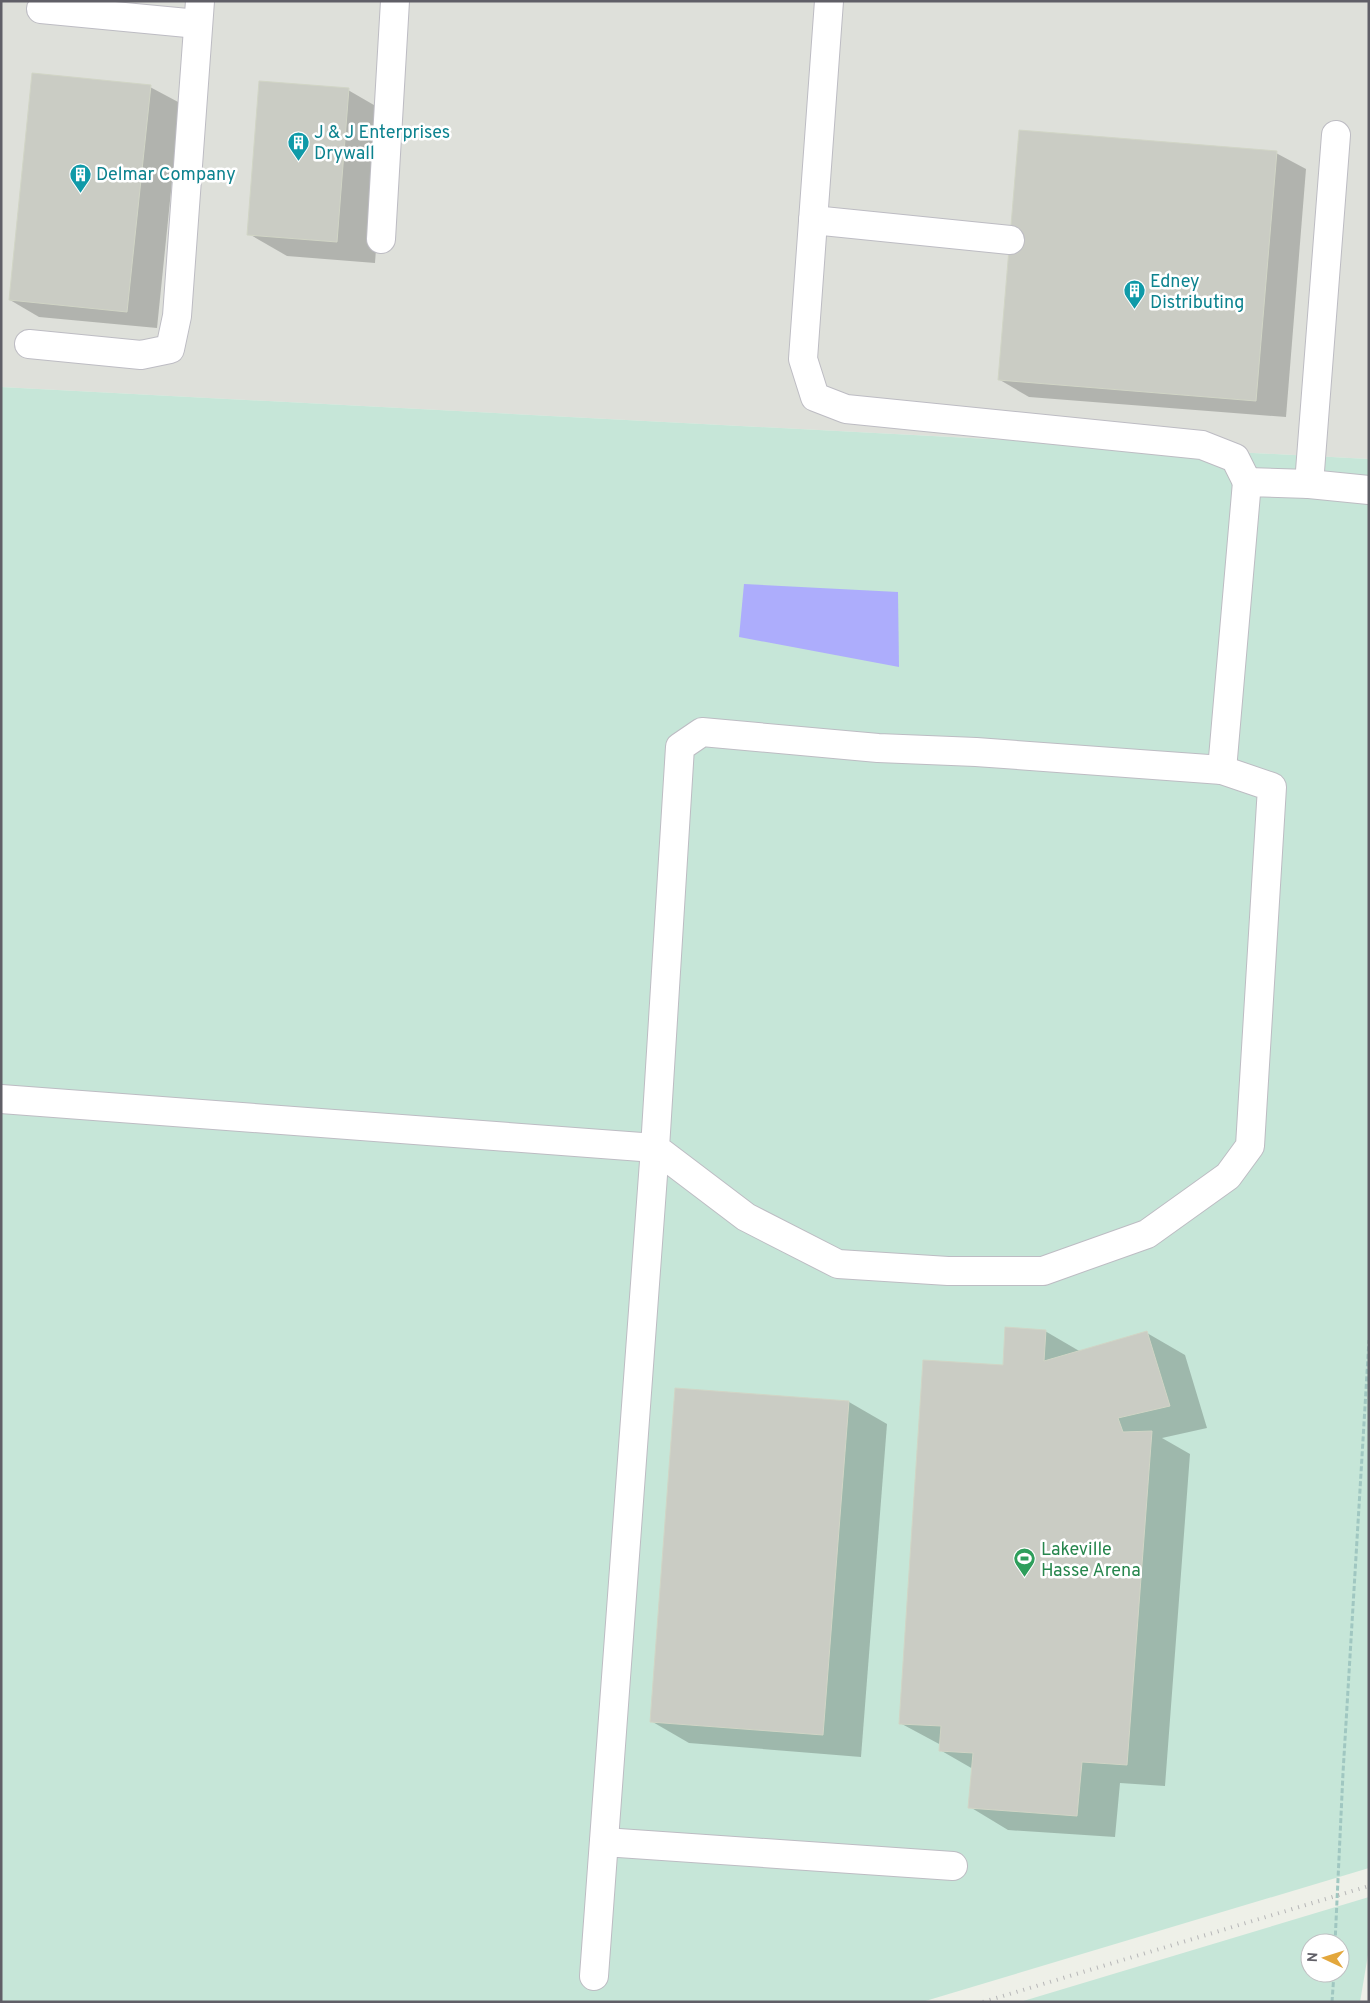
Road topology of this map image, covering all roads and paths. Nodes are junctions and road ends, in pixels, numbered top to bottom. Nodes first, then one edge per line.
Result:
1 (395, 1) edge
2 (829, 1) edge
3 (41, 9) dead end
4 (141, 10) edge
5 (199, 12) edge
6 (1336, 135) dead end
7 (813, 220) junction
8 (381, 239) dead end
9 (1010, 240) dead end
10 (29, 344) dead end
11 (1248, 482) junction
12 (1309, 484) junction
13 (1369, 490) edge
14 (1222, 770) junction
15 (1, 1099) edge
16 (655, 1148) junction
17 (1369, 1340) edge
18 (604, 1842) junction
19 (953, 1866) dead end
20 (1335, 1933) edge
21 (594, 1976) dead end
22 (1333, 1983) edge
23 (1332, 2002) edge

1 - 8 lane
2 - 7 lane
3 - 4 lane
4 - 5 lane
5 - 10 lane
6 - 12 lane
7 - 9 lane
7 - 11 lane
11 - 12 lane
11 - 14 lane
12 - 13 lane
14 - 16 lane
14 - 16 lane
15 - 16 lane
16 - 18 lane
17 - 20 path
18 - 19 lane
18 - 21 lane
22 - 23 path

